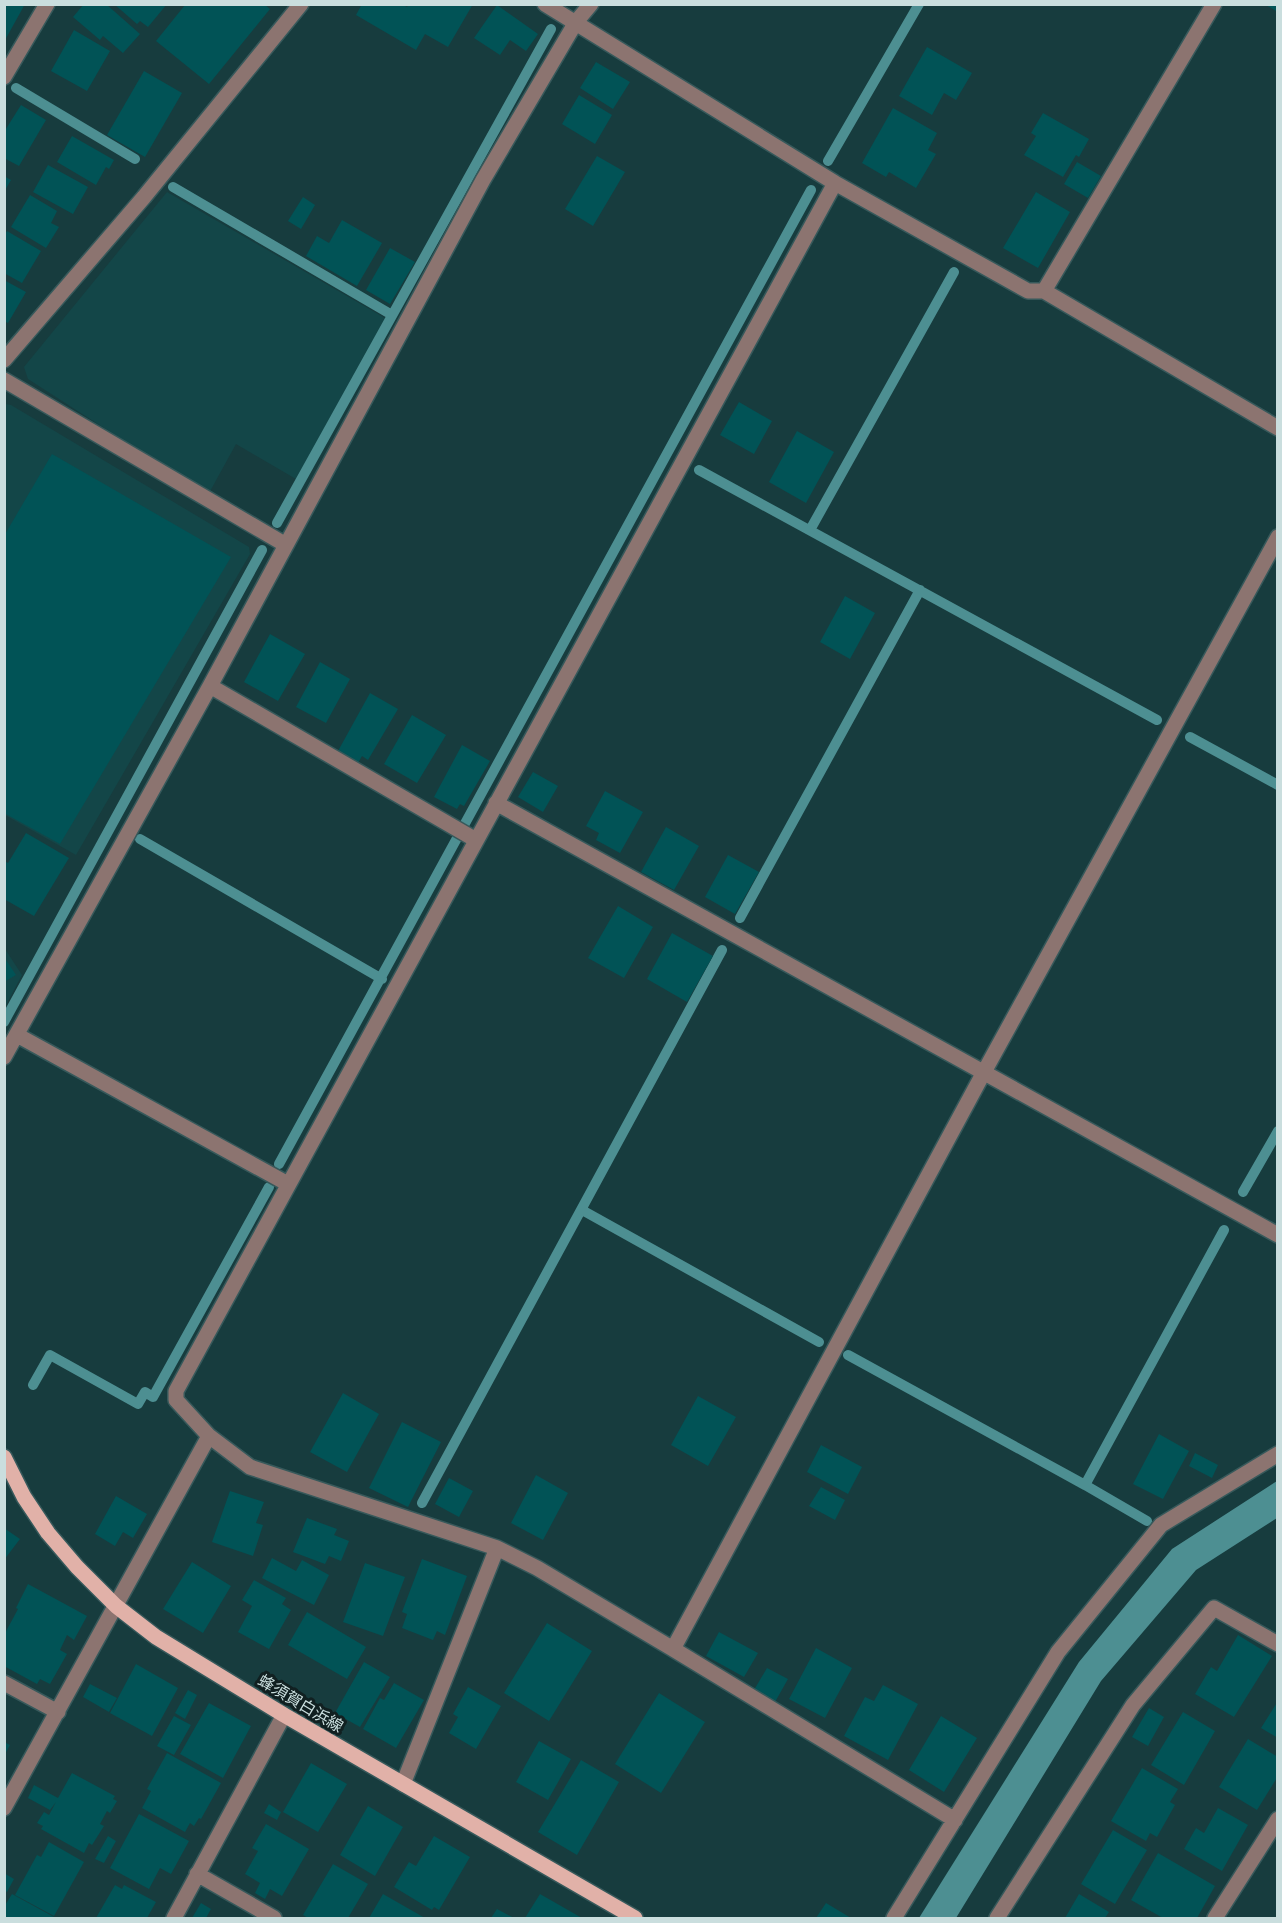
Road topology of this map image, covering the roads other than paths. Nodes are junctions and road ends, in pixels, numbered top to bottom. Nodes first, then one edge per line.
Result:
1 (47, 4) edge
2 (301, 4) edge
3 (545, 4) edge
4 (591, 4) edge
5 (1214, 4) edge
6 (576, 22) junction
7 (4, 77) edge
8 (835, 183) junction
9 (1044, 291) junction
10 (10, 341) edge
11 (4, 360) edge
12 (4, 380) edge
13 (1278, 428) edge
14 (1278, 537) edge
15 (286, 546) junction
16 (210, 686) junction
17 (496, 803) junction
18 (472, 838) junction
19 (17, 1035) junction
20 (4, 1057) edge
21 (984, 1072) junction
22 (288, 1184) junction
23 (1278, 1235) edge
24 (208, 1436) junction
25 (1278, 1454) edge
26 (4, 1457) edge
27 (497, 1548) junction
28 (116, 1606) junction
29 (1278, 1644) edge
30 (673, 1649) junction
31 (4, 1683) edge
32 (58, 1712) junction
33 (284, 1715) junction
34 (403, 1784) junction
35 (4, 1808) edge
36 (1278, 1819) edge
37 (955, 1820) junction
38 (197, 1875) junction
39 (174, 1918) edge
40 (274, 1918) edge
41 (634, 1918) edge
42 (894, 1918) edge
43 (997, 1918) edge
44 (1215, 1918) edge

1 - 7 street
2 - 10 street
3 - 6 street
4 - 6 street
5 - 9 street
6 - 8 street
6 - 15 street
8 - 9 street
8 - 17 street
9 - 13 street
10 - 11 street
12 - 15 street
14 - 21 street
15 - 16 street
16 - 18 street
16 - 19 street
17 - 18 street
17 - 21 street
18 - 22 street
19 - 20 street
19 - 22 street
21 - 23 street
21 - 30 street
22 - 24 street
24 - 27 street
24 - 28 street
25 - 37 street
26 - 28 main road, 蜂須賀白浜線
27 - 30 street
27 - 34 street
28 - 32 street
28 - 33 main road, 蜂須賀白浜線
29 - 43 street
30 - 37 street
31 - 32 street
32 - 35 street
33 - 34 main road, 蜂須賀白浜線
33 - 38 street
34 - 41 main road, 蜂須賀白浜線
36 - 44 street
37 - 42 street
38 - 39 street
38 - 40 street

